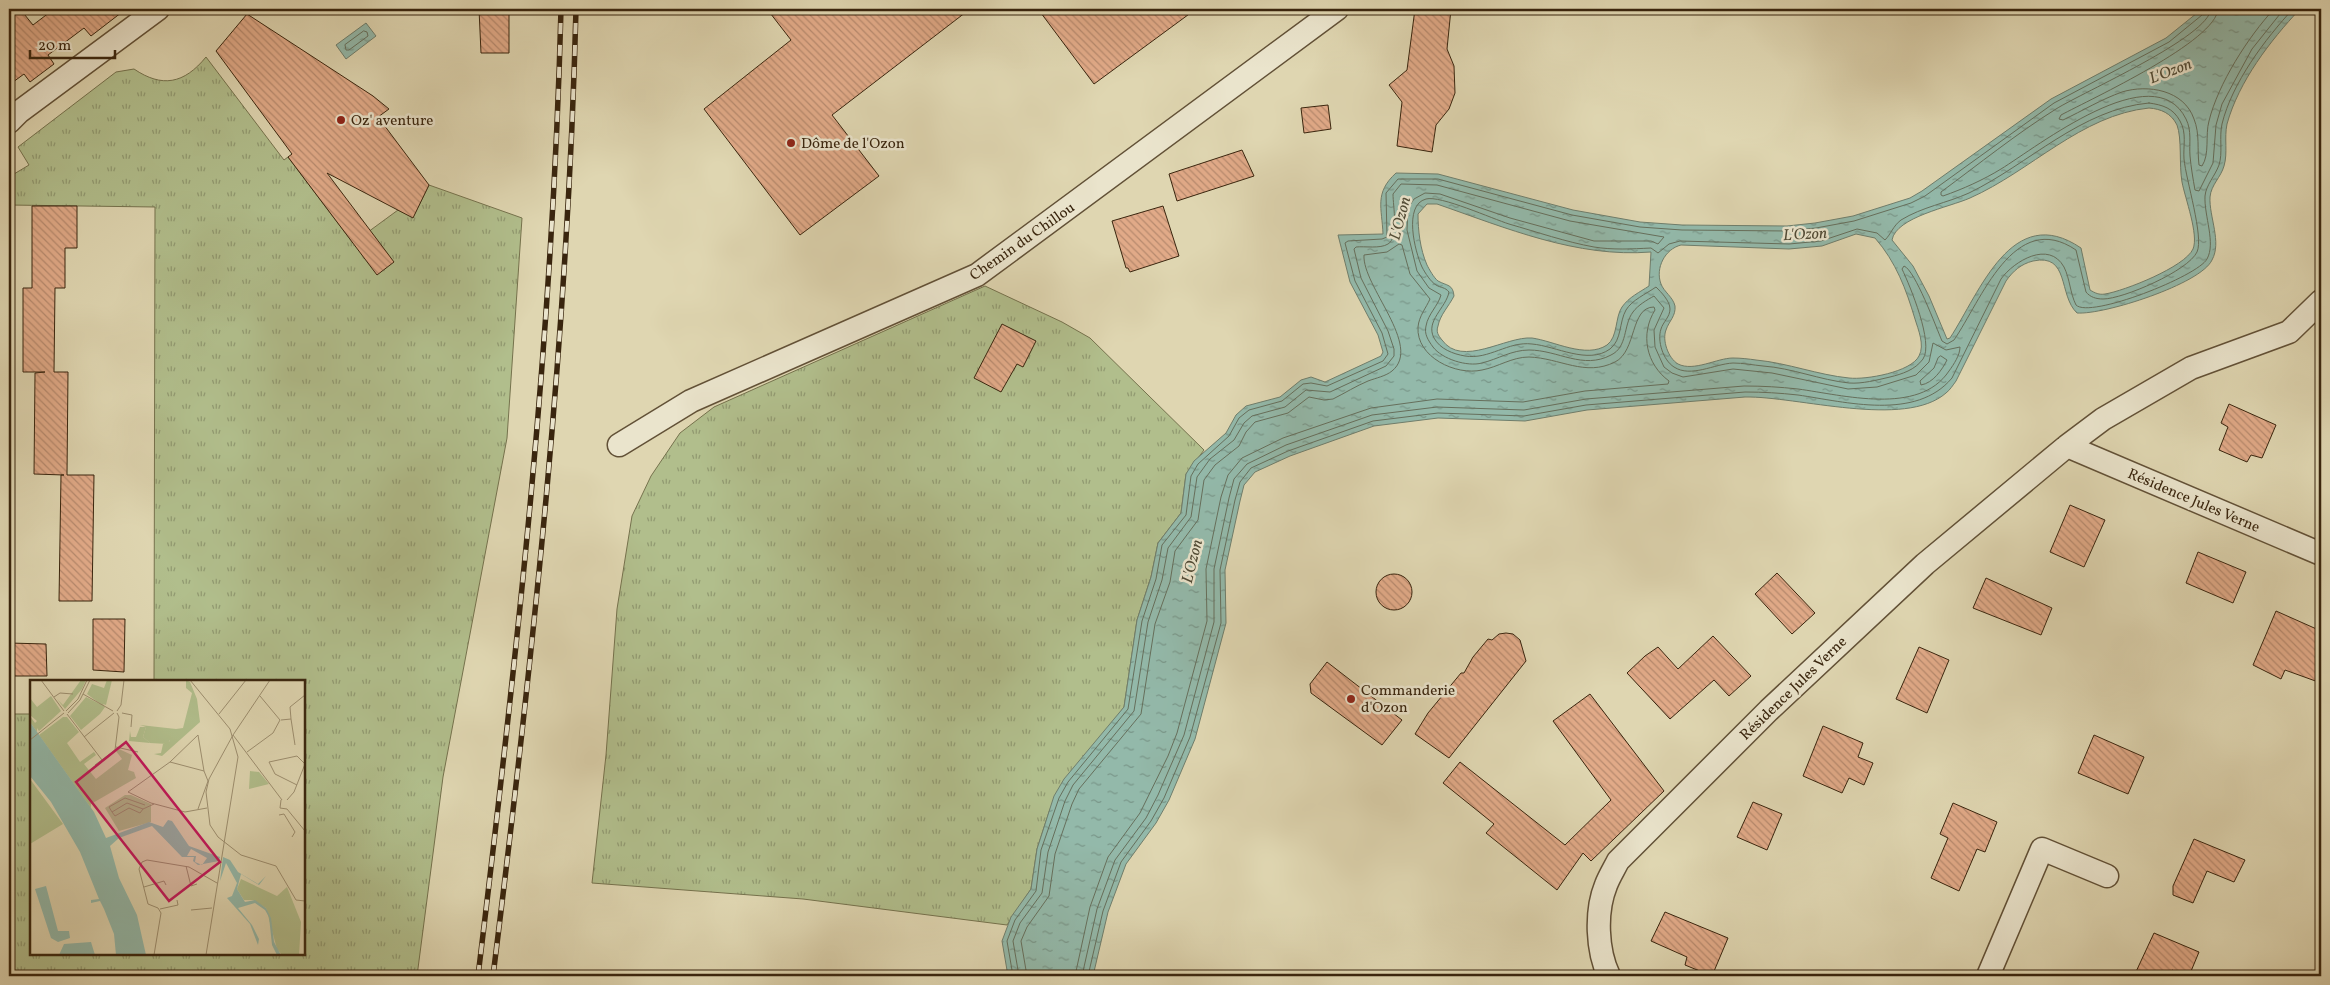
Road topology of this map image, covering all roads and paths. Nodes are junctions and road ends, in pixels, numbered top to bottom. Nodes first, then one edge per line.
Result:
1 (158, 9) edge
2 (1337, 9) edge
3 (9, 122) edge
4 (2321, 301) edge
5 (620, 445) dead end
6 (2067, 446) junction
7 (2321, 554) edge
8 (2107, 876) dead end
9 (1609, 976) edge
10 (1988, 976) edge

1 - 3 street
2 - 5 street, Chemin du Chillou
4 - 6 street, Résidence Jules Verne
6 - 7 street, Résidence Jules Verne
6 - 9 street, Résidence Jules Verne
8 - 10 street

